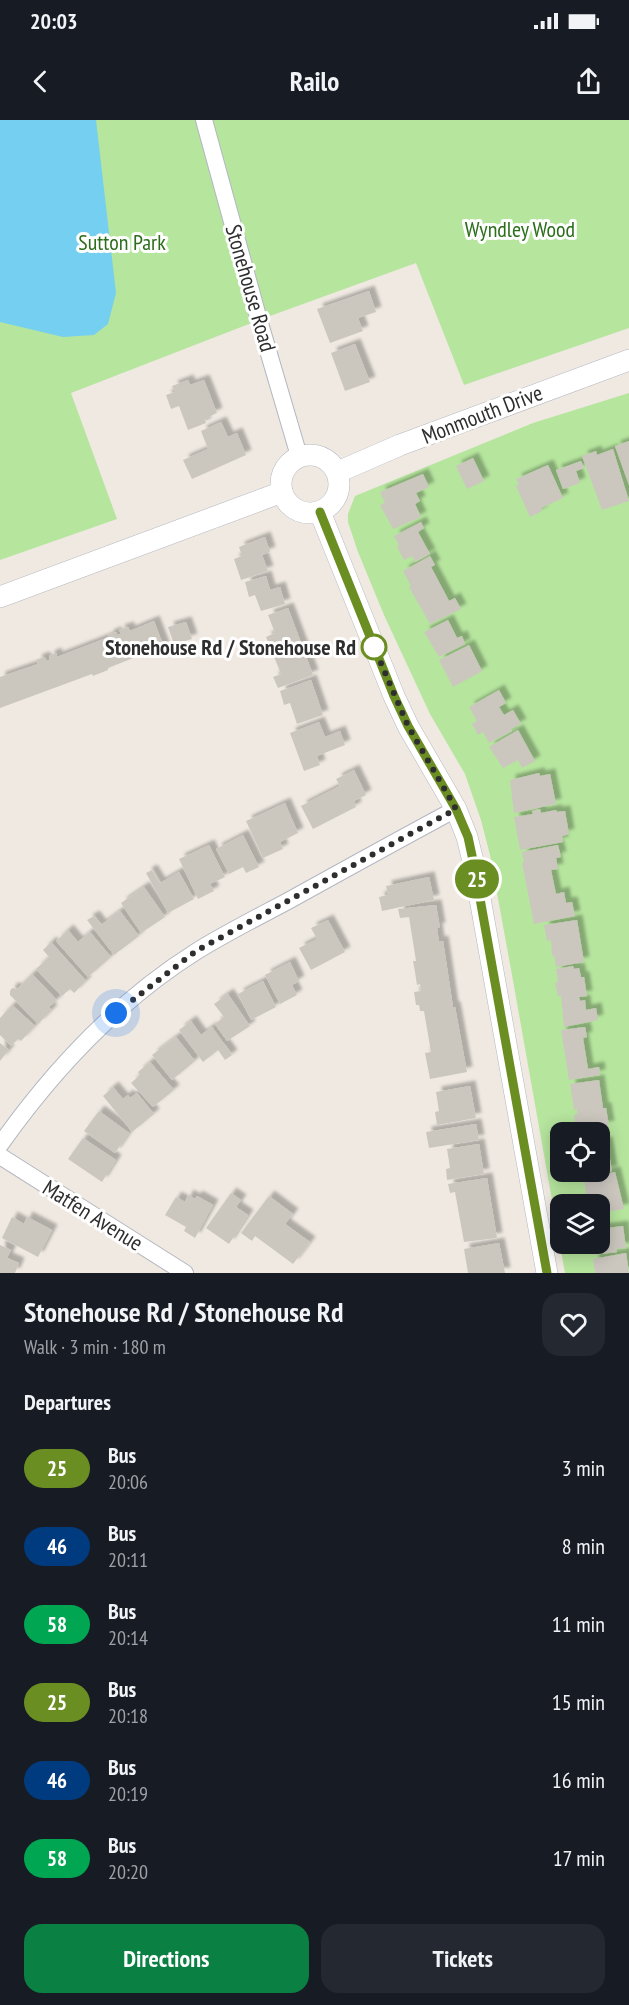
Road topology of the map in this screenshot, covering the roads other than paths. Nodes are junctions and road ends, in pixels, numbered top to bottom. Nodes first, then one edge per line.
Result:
1 (204, 120) edge
2 (629, 360) edge
3 (299, 456) junction
4 (338, 472) junction
5 (282, 492) junction
6 (320, 512) junction
7 (0, 597) edge
8 (456, 809) junction
9 (0, 1145) edge
10 (0, 1156) edge
11 (185, 1273) edge
12 (548, 1273) edge

1 - 3 street, Stonehouse Road
2 - 4 street, Monmouth Drive
3 - 4 street
3 - 5 street
4 - 6 street
5 - 6 street
5 - 7 street
6 - 8 street
8 - 9 street
8 - 12 street
10 - 11 street, Matfen Avenue

